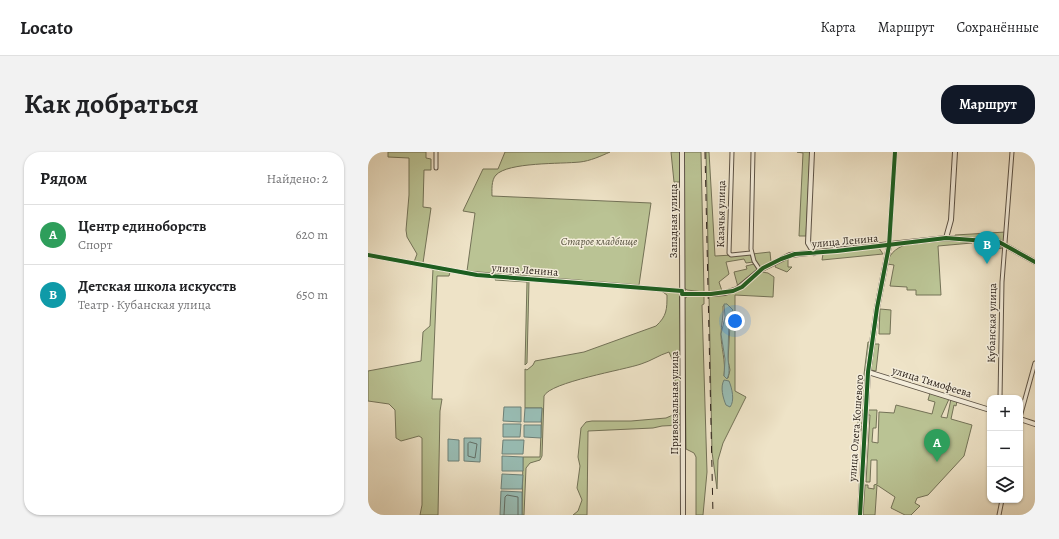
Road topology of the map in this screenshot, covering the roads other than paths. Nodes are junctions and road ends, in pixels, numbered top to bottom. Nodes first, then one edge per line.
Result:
1 (436, 152) edge
2 (682, 152) edge
3 (732, 152) edge
4 (753, 152) edge
5 (812, 152) edge
6 (895, 152) edge
7 (955, 152) edge
8 (1012, 152) edge
9 (436, 168) dead end
10 (946, 238) junction
11 (1005, 244) junction
12 (889, 246) junction
13 (751, 253) junction
14 (814, 253) junction
15 (368, 255) edge
16 (1035, 262) edge
17 (760, 270) junction
18 (682, 292) junction
19 (703, 294) dead end
20 (710, 294) dead end
21 (1035, 363) edge
22 (868, 372) junction
23 (1000, 395) edge
24 (1023, 407) edge
25 (987, 409) edge
26 (1023, 419) edge
27 (1035, 424) edge
28 (1001, 503) edge
29 (683, 515) edge
30 (860, 515) edge
31 (999, 515) edge

1 - 9 street
2 - 18 main road, Западная улица
3 - 13 street, Казачья улица
4 - 13 street
5 - 14 street
6 - 12 street, улица Олега Кошевого
7 - 10 street
8 - 11 street, Кубанская улица
10 - 11 street, улица Ленина
10 - 12 street, улица Ленина
11 - 16 street, улица Ленина
11 - 23 street, Кубанская улица
12 - 14 street, улица Ленина
12 - 22 street, улица Олега Кошевого
13 - 17 street
14 - 17 street, улица Ленина
15 - 18 street, улица Ленина
17 - 20 street, улица Ленина
18 - 19 street, улица Ленина
18 - 29 main road, Привокзальная улица
21 - 24 street
22 - 25 street, улица Тимофеева
22 - 30 street, улица Олега Кошевого
26 - 27 street
28 - 31 street

